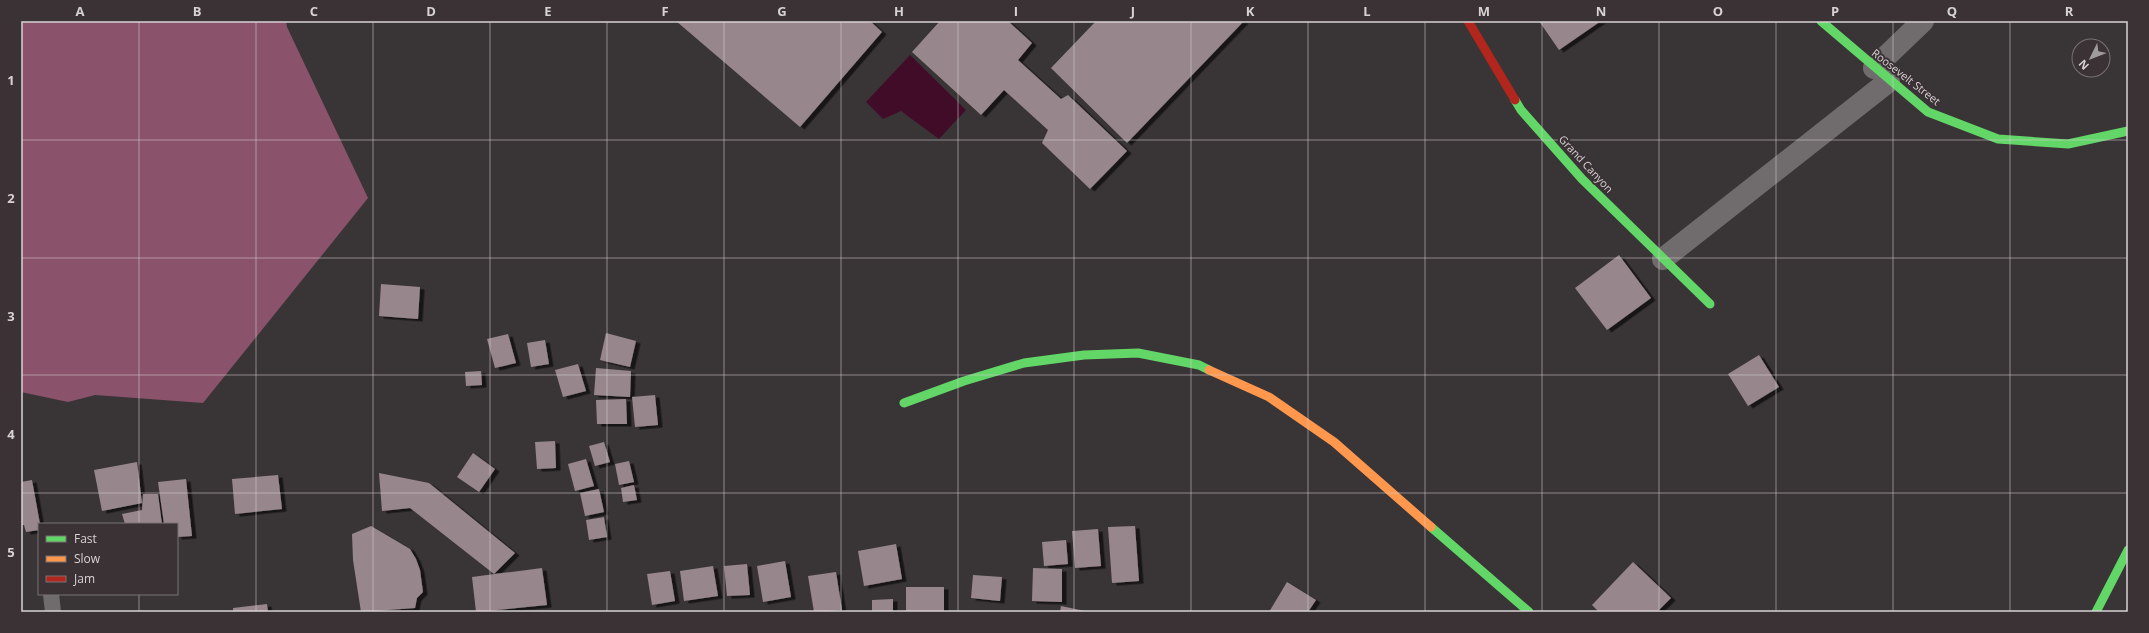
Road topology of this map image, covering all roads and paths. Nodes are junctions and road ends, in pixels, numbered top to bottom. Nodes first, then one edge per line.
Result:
1 (1468, 21) edge
2 (1821, 21) edge
3 (1923, 21) edge
4 (1881, 74) junction
5 (2128, 131) edge
6 (1663, 259) junction
7 (1710, 304) dead end
8 (904, 403) dead end
9 (2128, 550) edge
10 (52, 595) edge
11 (53, 612) edge
12 (1529, 612) edge
13 (2096, 612) edge

1 - 6 street, Grand Canyon
2 - 4 street, Roosevelt Street
3 - 4 street
4 - 5 street, Roosevelt Street
4 - 6 street
6 - 7 street, Grand Canyon
8 - 12 street
9 - 13 street
10 - 11 lane

